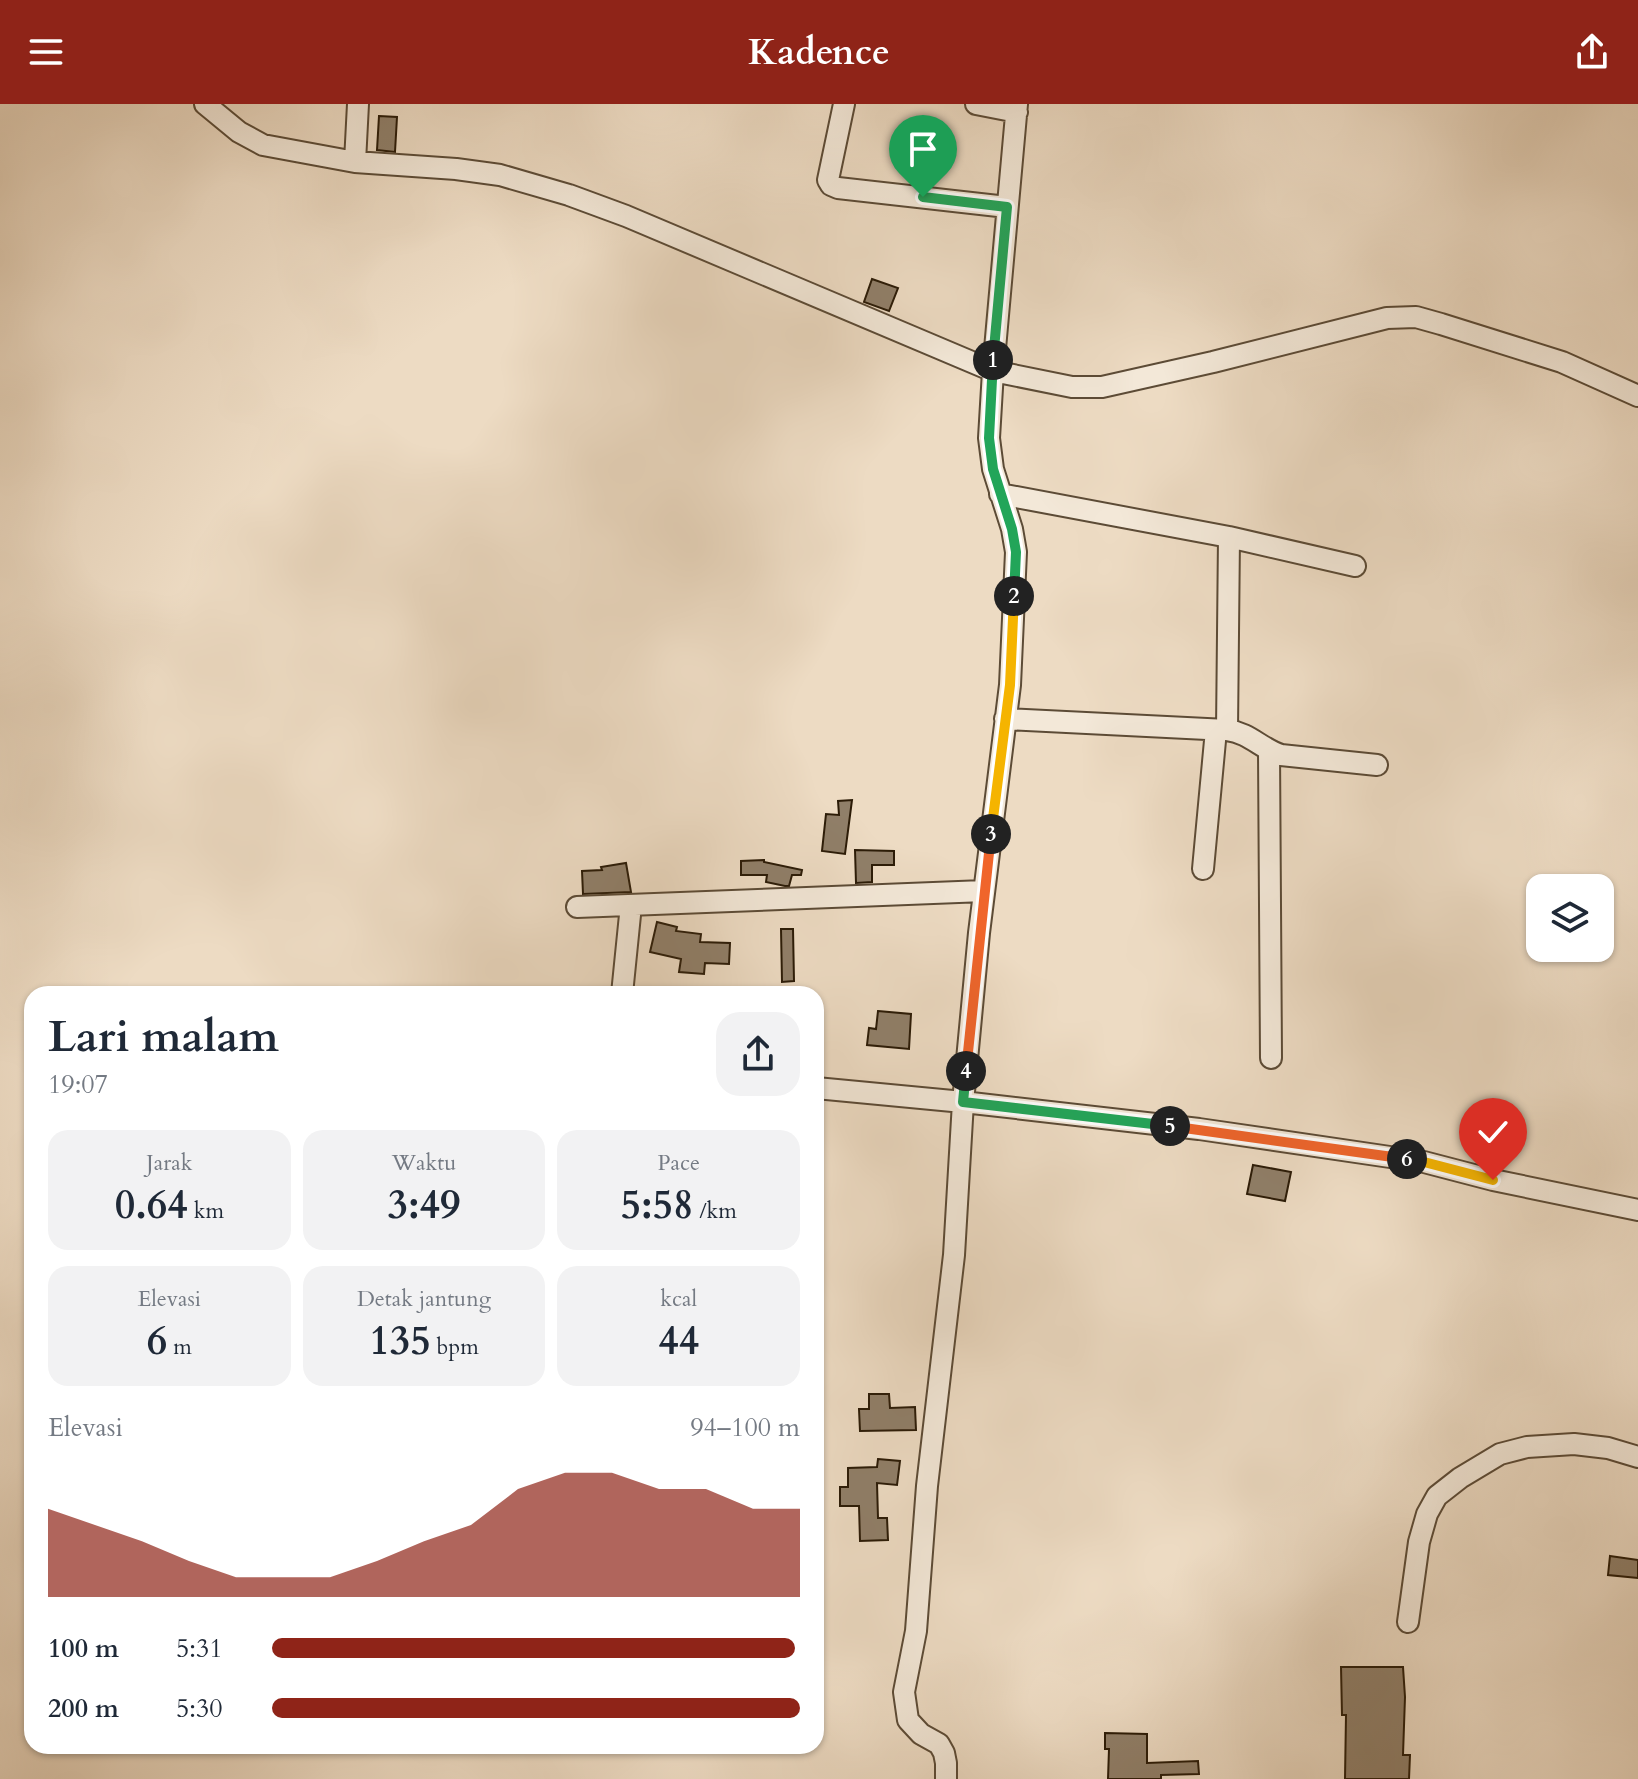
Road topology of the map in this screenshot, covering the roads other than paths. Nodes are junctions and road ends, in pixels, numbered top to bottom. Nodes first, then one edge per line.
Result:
1 (205, 104) edge
2 (358, 104) edge
3 (844, 104) edge
4 (976, 104) edge
5 (1017, 108) edge
6 (355, 162) junction
7 (1007, 207) junction
8 (993, 371) junction
9 (1638, 396) edge
10 (1000, 494) junction
11 (1229, 537) junction
12 (1355, 566) dead end
13 (1005, 719) junction
14 (1222, 730) junction
15 (1269, 751) junction
16 (1377, 765) dead end
17 (1203, 869) dead end
18 (984, 891) junction
19 (631, 905) junction
20 (577, 907) dead end
21 (623, 986) edge
22 (1271, 1058) dead end
23 (824, 1089) edge
24 (963, 1102) junction
25 (1638, 1210) edge
26 (1638, 1457) edge
27 (1408, 1622) dead end
28 (946, 1779) edge

1 - 6 street
2 - 6 street
3 - 7 street
4 - 5 street
5 - 7 street
6 - 8 street
7 - 8 street
8 - 9 street
8 - 10 street
10 - 11 street
10 - 13 street
11 - 12 street
11 - 14 street
13 - 14 street
13 - 18 street
14 - 15 street
14 - 17 street
15 - 16 street
15 - 22 street
18 - 19 street
18 - 24 street
19 - 20 street
19 - 21 street
23 - 24 street
24 - 25 street
24 - 28 street
26 - 27 street

